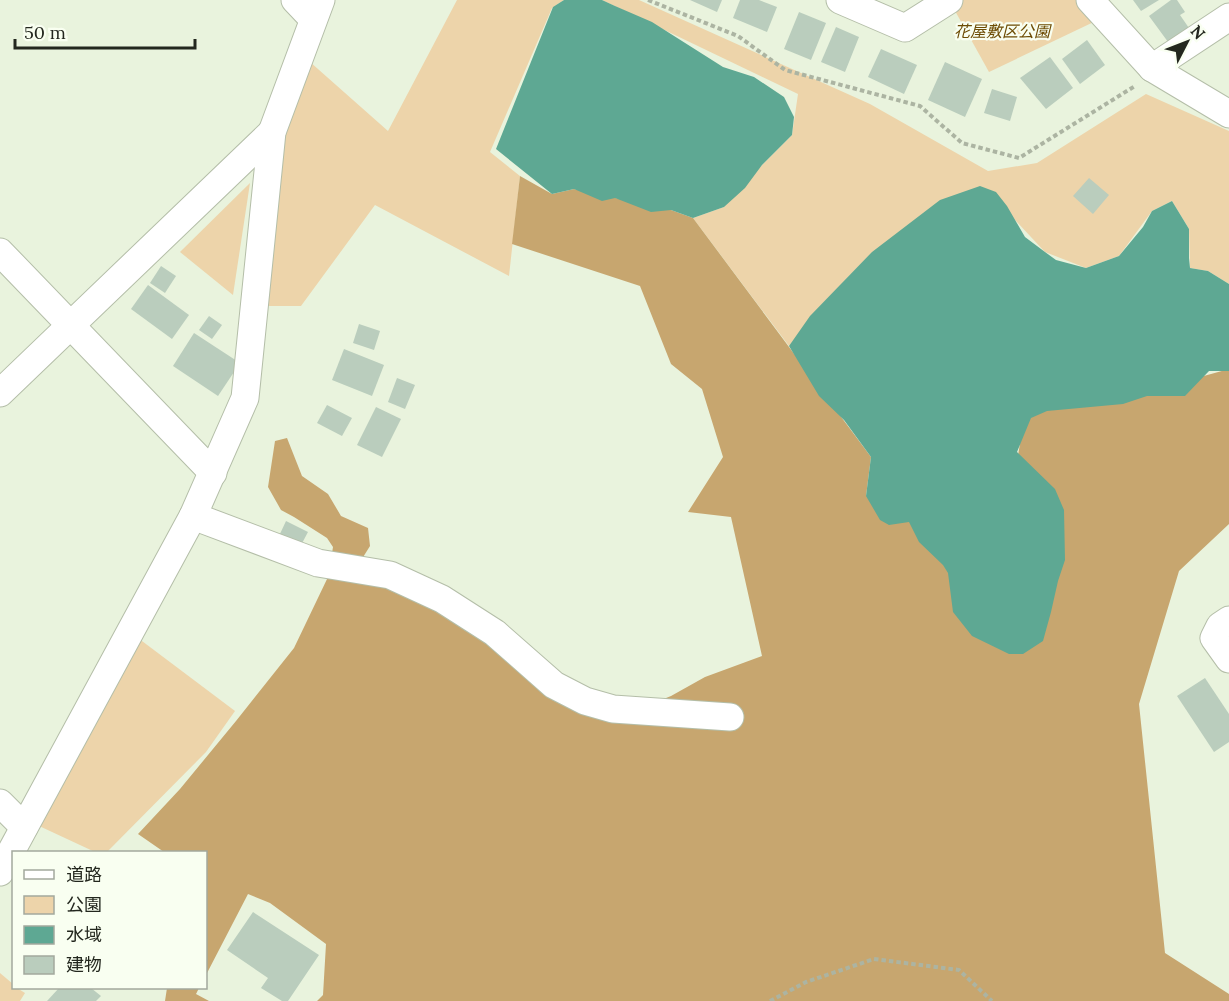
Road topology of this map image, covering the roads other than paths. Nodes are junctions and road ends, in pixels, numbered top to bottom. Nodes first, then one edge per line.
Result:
1 (295, 0) edge
2 (840, 0) edge
3 (949, 0) edge
4 (1090, 0) edge
5 (1219, 0) edge
6 (317, 10) edge
7 (1229, 15) edge
8 (1145, 76) junction
9 (1229, 114) edge
10 (272, 132) junction
11 (0, 252) edge
12 (71, 325) junction
13 (0, 393) edge
14 (213, 472) junction
15 (193, 516) junction
16 (1229, 620) edge
17 (1229, 659) edge
18 (729, 717) dead end
19 (0, 803) edge
20 (24, 827) junction
21 (0, 872) edge

1 - 6 street
2 - 3 street
4 - 8 street
5 - 7 street
6 - 10 street
7 - 8 street
8 - 9 street
10 - 12 street
10 - 14 street
11 - 12 street
12 - 13 street
12 - 14 street
14 - 15 street
15 - 18 street
15 - 20 street
16 - 17 street
19 - 20 street
20 - 21 street

